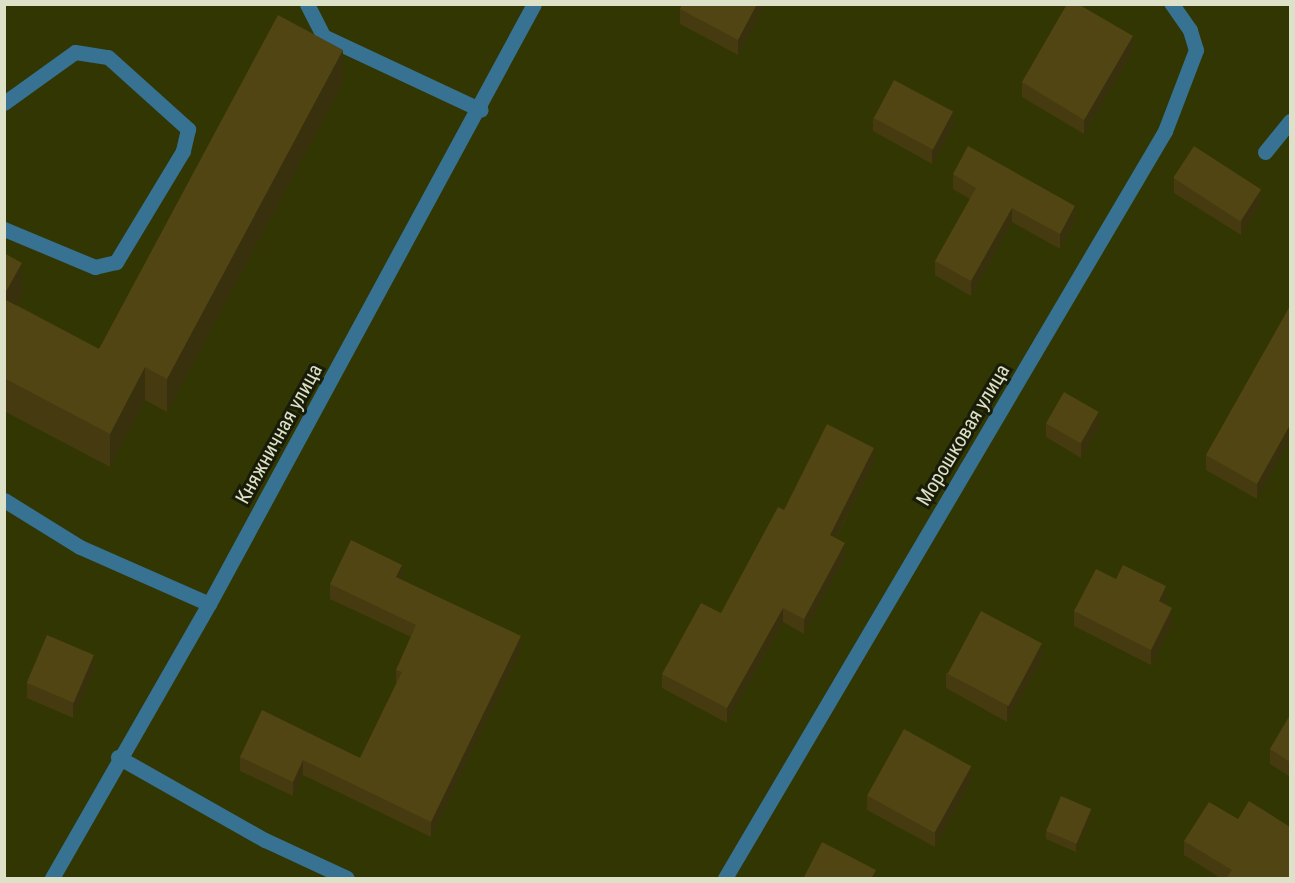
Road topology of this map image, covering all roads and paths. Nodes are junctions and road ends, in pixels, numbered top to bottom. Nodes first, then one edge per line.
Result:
1 (307, 4) edge
2 (534, 4) edge
3 (1172, 4) edge
4 (4, 103) edge
5 (481, 110) junction
6 (1290, 121) edge
7 (1265, 152) dead end
8 (4, 229) edge
9 (4, 500) edge
10 (209, 604) junction
11 (118, 757) junction
12 (51, 879) edge
13 (347, 879) edge
14 (725, 879) edge

1 - 5 street
2 - 5 street, Княжничная улица
3 - 14 street, Морошковая улица
4 - 8 street
5 - 10 street, Княжничная улица
6 - 7 street
9 - 10 street
10 - 11 street, Княжничная улица
11 - 12 street, Княжничная улица
11 - 13 street

